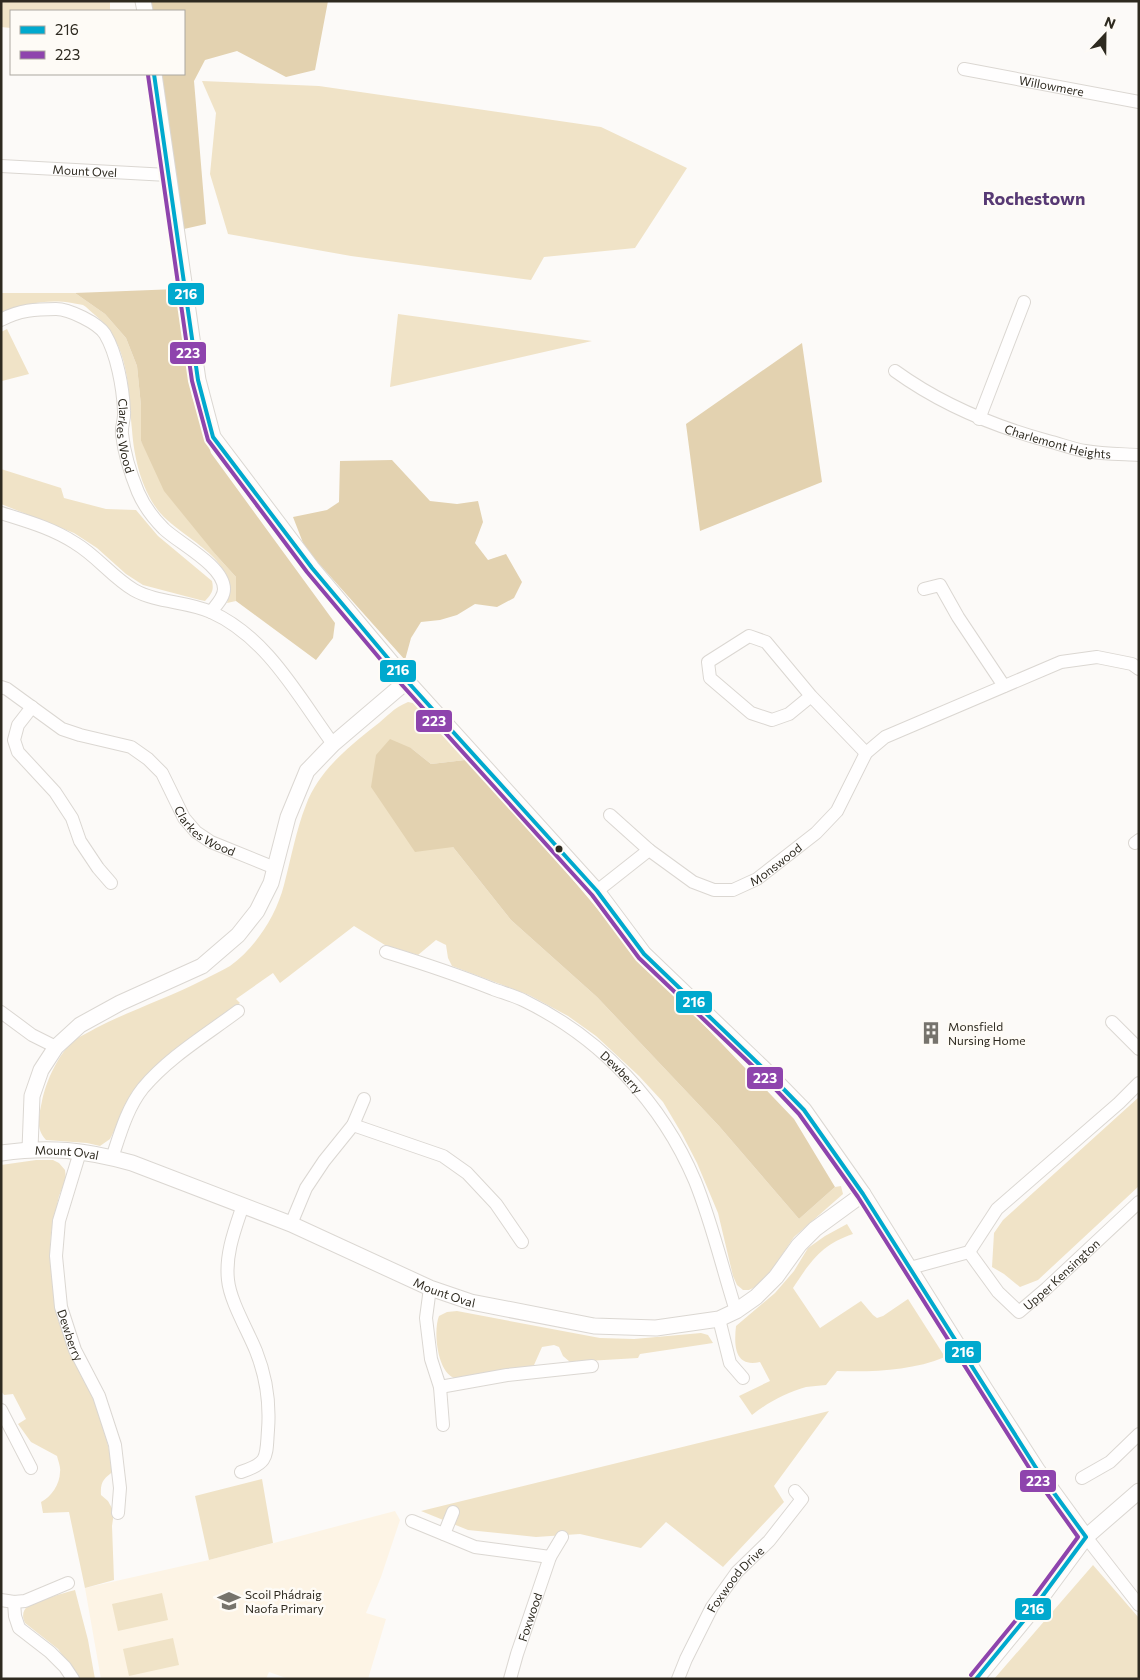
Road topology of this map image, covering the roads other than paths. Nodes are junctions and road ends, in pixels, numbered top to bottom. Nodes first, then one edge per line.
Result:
1 (964, 70) dead end
2 (154, 75) edge
3 (1139, 102) edge
4 (1, 166) edge
5 (168, 175) junction
6 (1024, 302) dead end
7 (1, 320) edge
8 (895, 371) dead end
9 (979, 419) junction
10 (1139, 455) edge
11 (1, 512) edge
12 (924, 588) dead end
13 (211, 612) junction
14 (1139, 669) edge
15 (407, 681) junction
16 (1004, 686) junction
17 (1, 687) edge
18 (811, 696) junction
19 (32, 707) junction
20 (333, 744) junction
21 (866, 753) junction
22 (610, 815) dead end
23 (649, 850) junction
24 (275, 868) junction
25 (111, 883) dead end
26 (597, 891) junction
27 (386, 952) dead end
28 (238, 1011) dead end
29 (1, 1012) edge
30 (1112, 1022) dead end
31 (56, 1047) junction
32 (1139, 1049) edge
33 (1139, 1083) edge
34 (364, 1099) dead end
35 (353, 1126) junction
36 (30, 1149) junction
37 (80, 1152) junction
38 (1, 1153) edge
39 (112, 1158) junction
40 (863, 1194) junction
41 (1139, 1202) edge
42 (243, 1205) junction
43 (291, 1224) junction
44 (522, 1242) dead end
45 (969, 1252) junction
46 (910, 1268) junction
47 (430, 1288) junction
48 (736, 1311) junction
49 (719, 1319) junction
50 (592, 1366) dead end
51 (743, 1378) dead end
52 (440, 1387) junction
53 (1, 1410) edge
54 (443, 1425) dead end
55 (1139, 1434) edge
56 (31, 1468) dead end
57 (241, 1472) dead end
58 (1082, 1478) dead end
59 (795, 1491) dead end
60 (1138, 1493) edge
61 (453, 1512) dead end
62 (118, 1513) dead end
63 (412, 1521) dead end
64 (444, 1534) junction
65 (562, 1537) dead end
66 (1086, 1537) junction
67 (550, 1557) junction
68 (68, 1583) dead end
69 (1, 1600) edge
70 (14, 1602) junction
71 (1139, 1605) edge
72 (73, 1679) edge
73 (510, 1679) edge
74 (678, 1679) edge
75 (976, 1679) edge

1 - 3 street, Willowmere
2 - 5 street
4 - 5 street, Mount Ovel
5 - 15 street
6 - 9 street
7 - 13 street, Clarkes Wood
8 - 9 street, Charlemont Heights
9 - 10 street, Charlemont Heights
11 - 13 street
12 - 16 street
13 - 20 street
14 - 16 street, Monswood
15 - 20 street
15 - 26 street
16 - 21 street, Monswood
17 - 19 street, Clarkes Wood
18 - 18 street
18 - 21 street
19 - 24 street, Clarkes Wood
19 - 25 street
20 - 24 street
21 - 23 street, Monswood
22 - 23 street, Monswood
23 - 26 street
24 - 31 street
26 - 40 street
27 - 48 street, Dewberry
28 - 39 street
29 - 31 street
30 - 32 street
31 - 36 street
33 - 45 street
34 - 35 street
35 - 43 street
35 - 44 street
36 - 37 street, Mount Oval
36 - 38 street, Mount Oval
37 - 39 street, Mount Oval
37 - 62 street, Dewberry
39 - 42 street, Mount Oval
40 - 46 street
40 - 48 street, Mount Oval
41 - 45 street, Upper Kensington
42 - 43 street, Mount Oval
42 - 57 street
43 - 47 street, Mount Oval
45 - 46 street
46 - 66 street
47 - 49 street, Mount Oval
47 - 52 street
48 - 49 street, Mount Oval
49 - 51 street
50 - 52 street
52 - 54 street
53 - 56 street
55 - 58 street
59 - 74 street, Foxwood Drive
60 - 66 street
61 - 64 street
63 - 64 street
64 - 67 street
65 - 67 street, Foxwood
66 - 71 street
66 - 75 street
67 - 73 street, Foxwood
68 - 70 street
69 - 70 street
70 - 72 street

